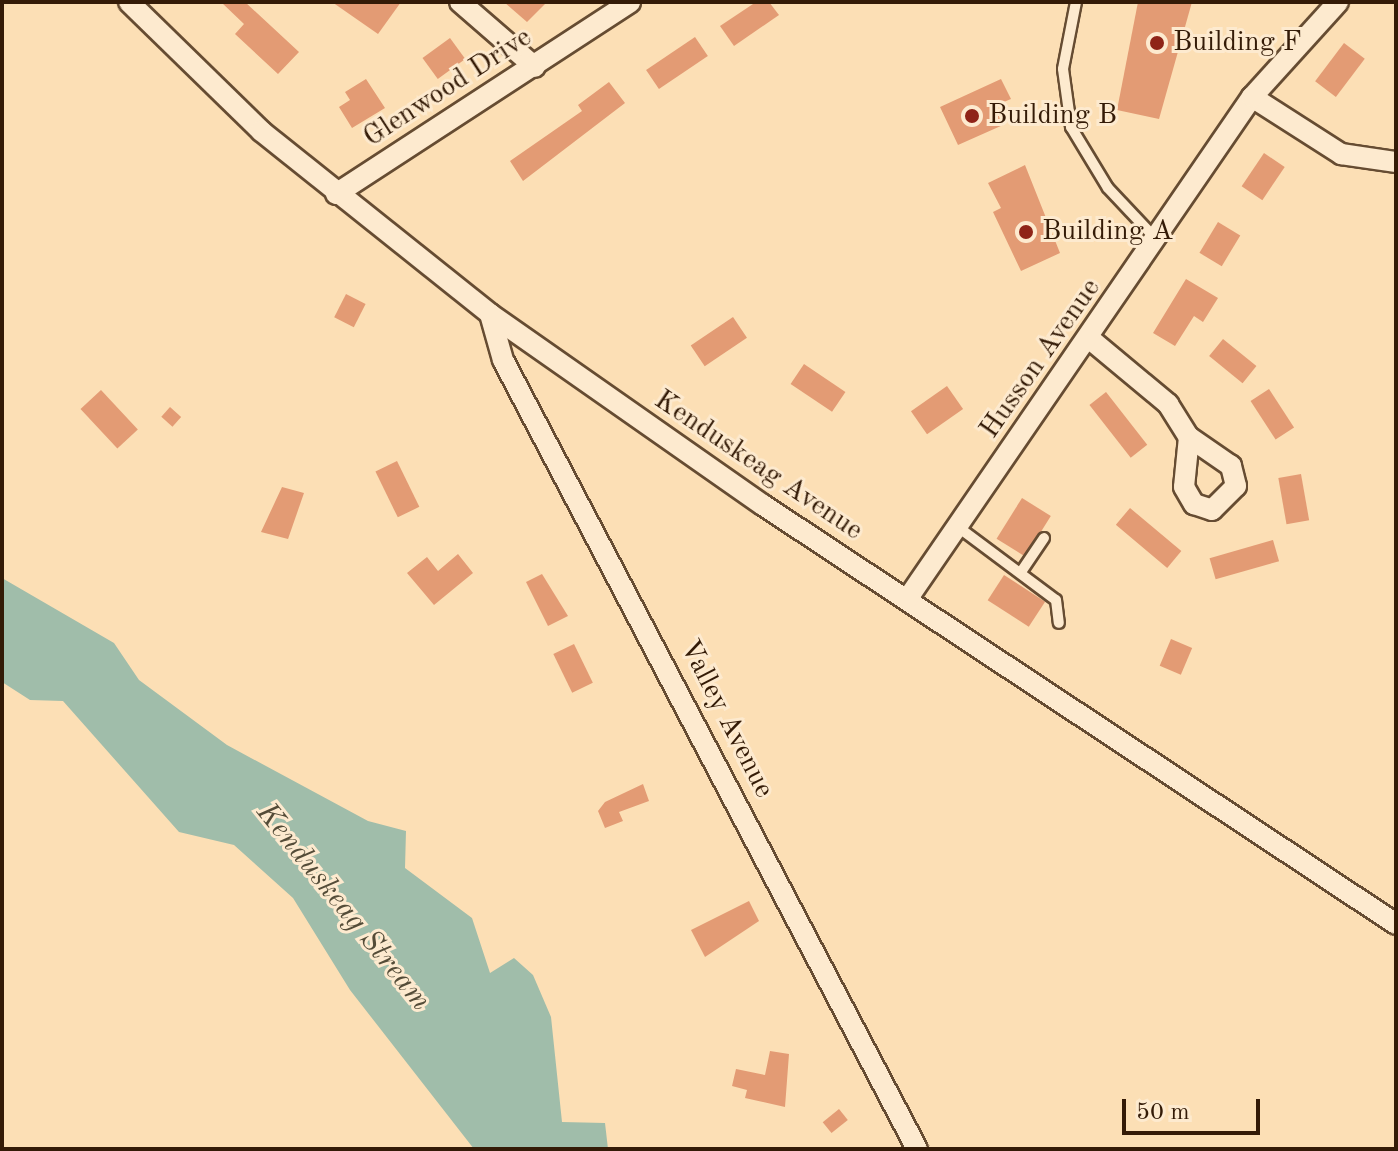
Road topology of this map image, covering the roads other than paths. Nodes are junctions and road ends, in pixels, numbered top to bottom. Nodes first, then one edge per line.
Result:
1 (129, 2) edge
2 (630, 2) edge
3 (1076, 2) edge
4 (1338, 2) edge
5 (466, 4) edge
6 (535, 67) junction
7 (1252, 97) junction
8 (1396, 162) edge
9 (336, 194) junction
10 (1157, 240) junction
11 (490, 314) junction
12 (1090, 339) junction
13 (1189, 437) dead end
14 (958, 527) junction
15 (1044, 538) dead end
16 (1021, 572) junction
17 (908, 598) junction
18 (1059, 623) dead end
19 (1396, 924) edge
20 (917, 1149) edge

1 - 9 street, Kenduskeag Avenue
2 - 6 street, Glenwood Drive
3 - 10 lane
4 - 7 street, Husson Avenue
5 - 6 street
6 - 9 street, Glenwood Drive
7 - 8 street
7 - 10 street, Husson Avenue
9 - 11 street, Kenduskeag Avenue
10 - 12 street, Husson Avenue
11 - 17 street, Kenduskeag Avenue
11 - 20 street, Valley Avenue
12 - 13 street
12 - 14 street, Husson Avenue
14 - 16 lane
14 - 17 street, Husson Avenue
15 - 16 lane
16 - 18 lane
17 - 19 street, Kenduskeag Avenue

